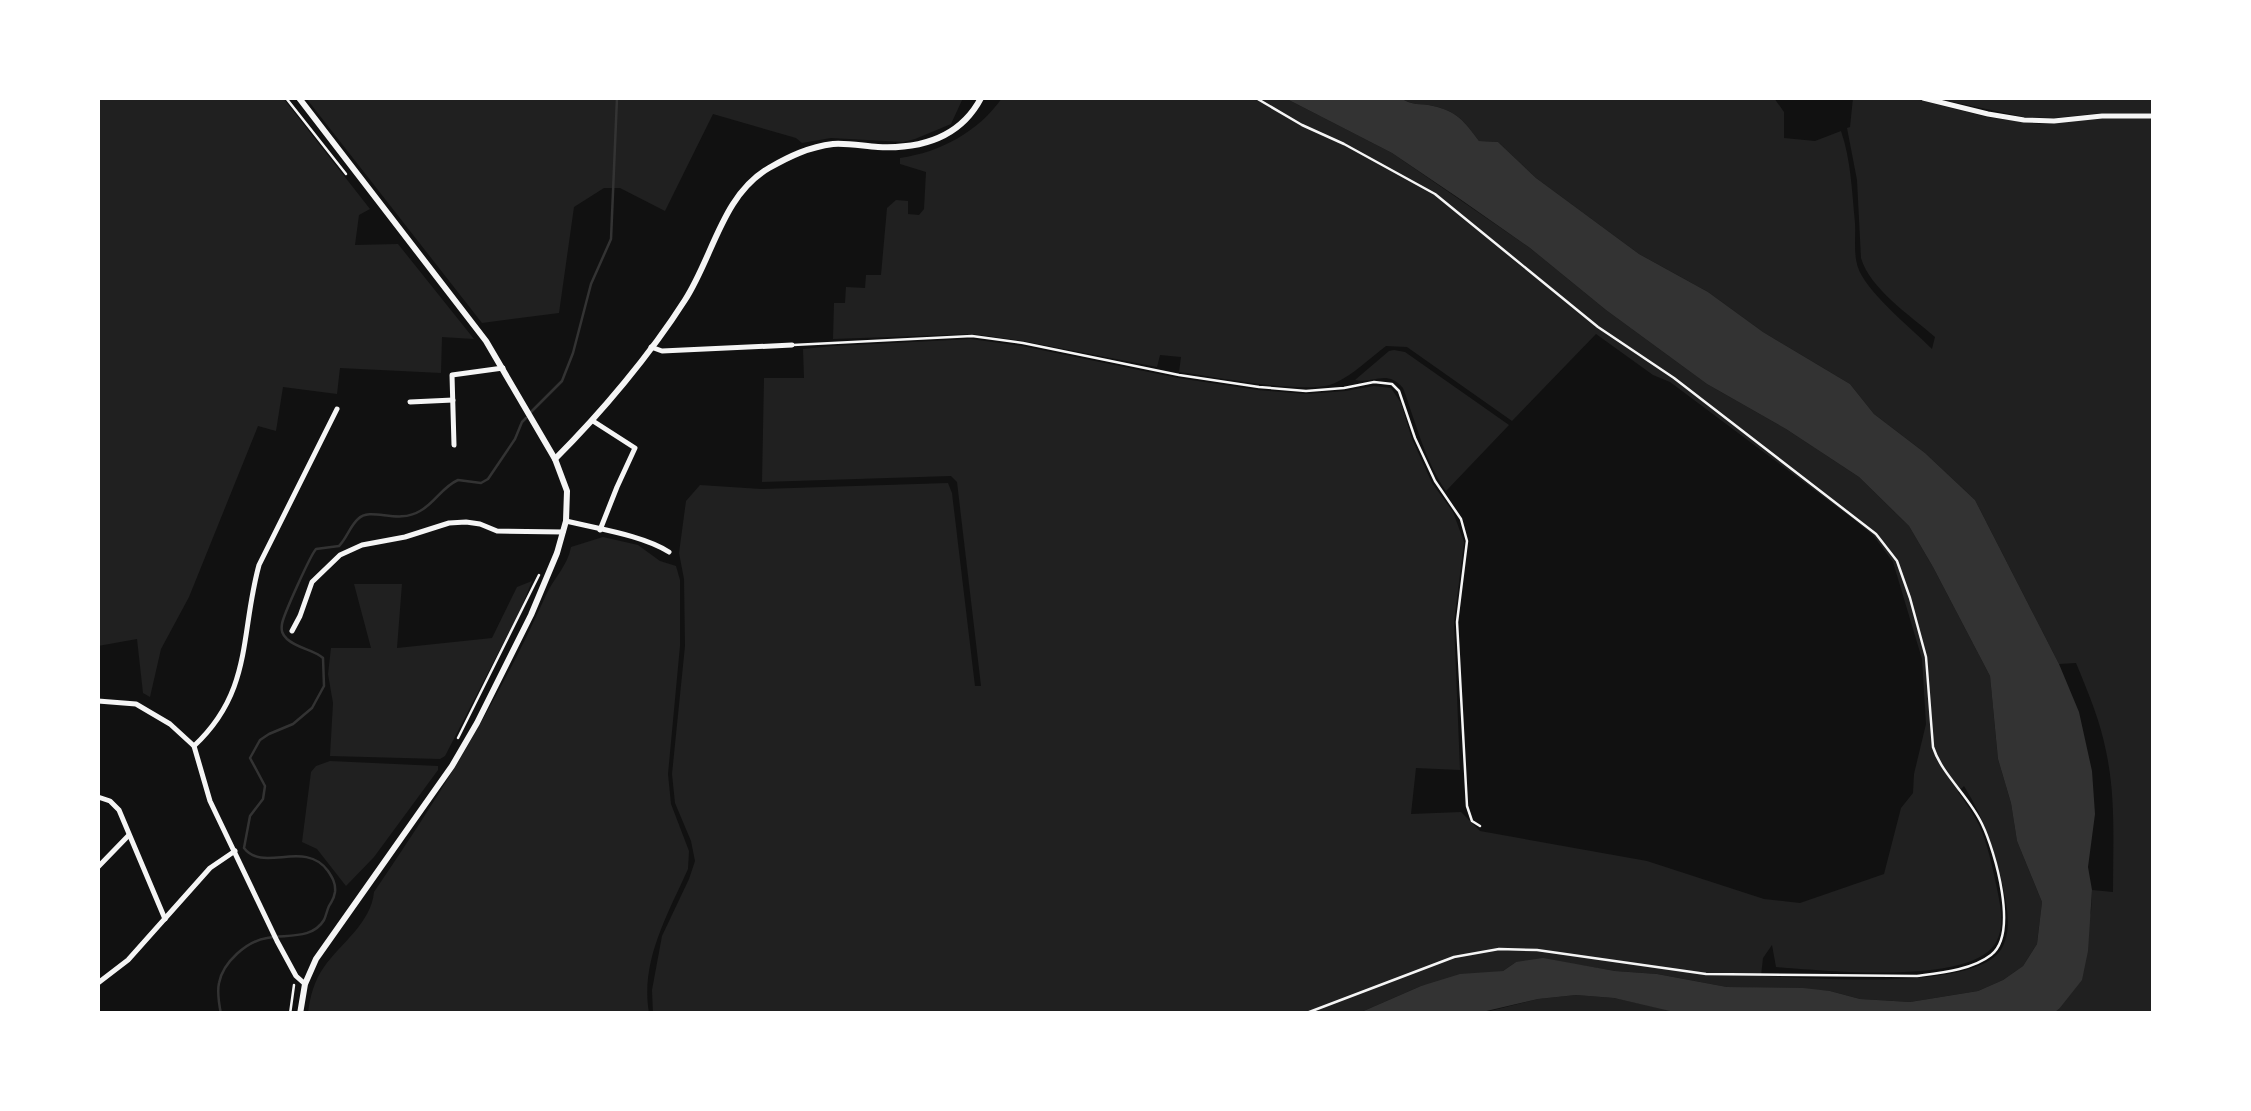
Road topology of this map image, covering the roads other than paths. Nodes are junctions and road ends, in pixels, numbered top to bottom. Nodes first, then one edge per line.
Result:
1 (298, 98) edge
2 (981, 98) edge
3 (1922, 98) edge
4 (2154, 116) edge
5 (792, 345) joint
6 (650, 347) junction
7 (502, 368) junction
8 (452, 400) junction
9 (410, 402) dead end
10 (337, 408) dead end
11 (593, 421) junction
12 (454, 445) dead end
13 (555, 459) junction
14 (566, 520) junction
15 (600, 530) junction
16 (563, 532) junction
17 (669, 552) dead end
18 (292, 631) dead end
19 (98, 701) edge
20 (194, 746) junction
21 (98, 796) edge
22 (1480, 826) dead end
23 (129, 835) junction
24 (235, 852) junction
25 (98, 867) edge
26 (165, 919) junction
27 (98, 983) edge
28 (304, 984) junction
29 (300, 1014) edge

1 - 7 main road
2 - 6 main road
3 - 4 street
5 - 6 street
5 - 22 lane
6 - 11 main road
7 - 8 street
7 - 13 main road
8 - 9 street
8 - 12 street
10 - 20 street
11 - 13 main road
11 - 15 street
13 - 14 main road
14 - 15 street
14 - 16 main road
15 - 17 street
16 - 18 street
16 - 28 main road
19 - 20 street
20 - 24 street
21 - 23 street
23 - 25 street
23 - 26 street
24 - 26 street
24 - 28 street
26 - 27 street
28 - 29 main road

